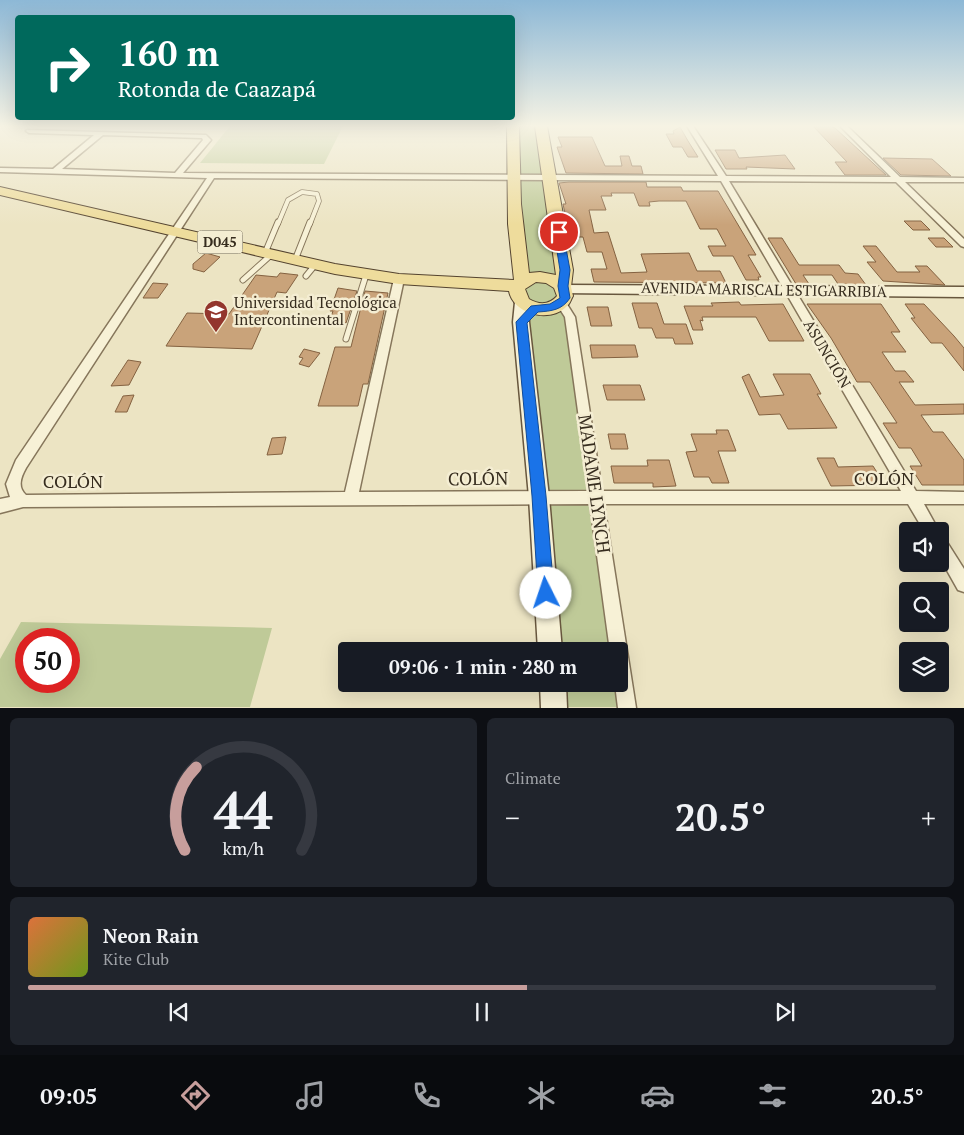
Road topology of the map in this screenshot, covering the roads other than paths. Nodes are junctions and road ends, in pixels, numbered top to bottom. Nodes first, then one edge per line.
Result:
1 (71, 159) edge
2 (191, 159) edge
3 (513, 159) edge
4 (547, 159) edge
5 (711, 159) edge
6 (876, 159) edge
7 (0, 170) edge
8 (56, 172) junction
9 (177, 175) junction
10 (212, 176) junction
11 (550, 177) junction
12 (513, 178) junction
13 (723, 178) junction
14 (896, 179) junction
15 (964, 180) edge
16 (0, 191) edge
17 (173, 231) junction
18 (964, 244) edge
19 (268, 254) junction
20 (295, 260) junction
21 (366, 275) junction
22 (399, 279) junction
23 (243, 280) dead end
24 (964, 292) edge
25 (524, 295) junction
26 (791, 295) junction
27 (563, 296) junction
28 (964, 300) edge
29 (346, 339) dead end
30 (539, 496) junction
31 (595, 497) junction
32 (912, 497) junction
33 (964, 498) edge
34 (350, 499) junction
35 (23, 501) junction
36 (0, 506) edge
37 (927, 522) edge
38 (949, 559) edge
39 (964, 584) edge
40 (549, 642) edge
41 (617, 642) edge
42 (553, 692) edge
43 (625, 692) edge
44 (554, 708) edge
45 (627, 708) edge

1 - 8 street
2 - 9 street
3 - 12 main road
4 - 11 main road, MADAME LYNCH
5 - 13 street, ASUNCIÓN
6 - 14 street
7 - 8 street
8 - 9 street
9 - 10 street
10 - 12 street
10 - 17 street, COLÓN
11 - 12 street
11 - 13 street
11 - 27 main road, MADAME LYNCH
12 - 25 main road
13 - 14 street
13 - 26 street, ASUNCIÓN
14 - 15 street
14 - 18 street
16 - 17 main road, D045
17 - 19 main road, D045
17 - 35 street, COLÓN
19 - 20 main road, D045
19 - 20 lane
19 - 23 lane
20 - 21 main road, D045
21 - 22 main road, D045
21 - 29 lane
22 - 25 main road, D045
22 - 34 street
24 - 26 main road, AVENIDA MARISCAL ESTIGARRIBIA
25 - 27 main road, D045
25 - 27 main road, D045
25 - 30 main road
26 - 27 main road, AVENIDA MARISCAL ESTIGARRIBIA
26 - 28 main road, AVENIDA MARISCAL ESTIGARRIBIA
26 - 32 street, ASUNCIÓN
27 - 31 street, MADAME LYNCH
30 - 31 street, COLÓN
30 - 34 street, COLÓN
30 - 40 main road
31 - 32 street, COLÓN
31 - 41 street, MADAME LYNCH
32 - 33 street, COLÓN
32 - 37 street, ASUNCIÓN
34 - 35 street, COLÓN
35 - 36 street, COLÓN
38 - 39 street
42 - 44 main road
43 - 45 street, MADAME LYNCH

